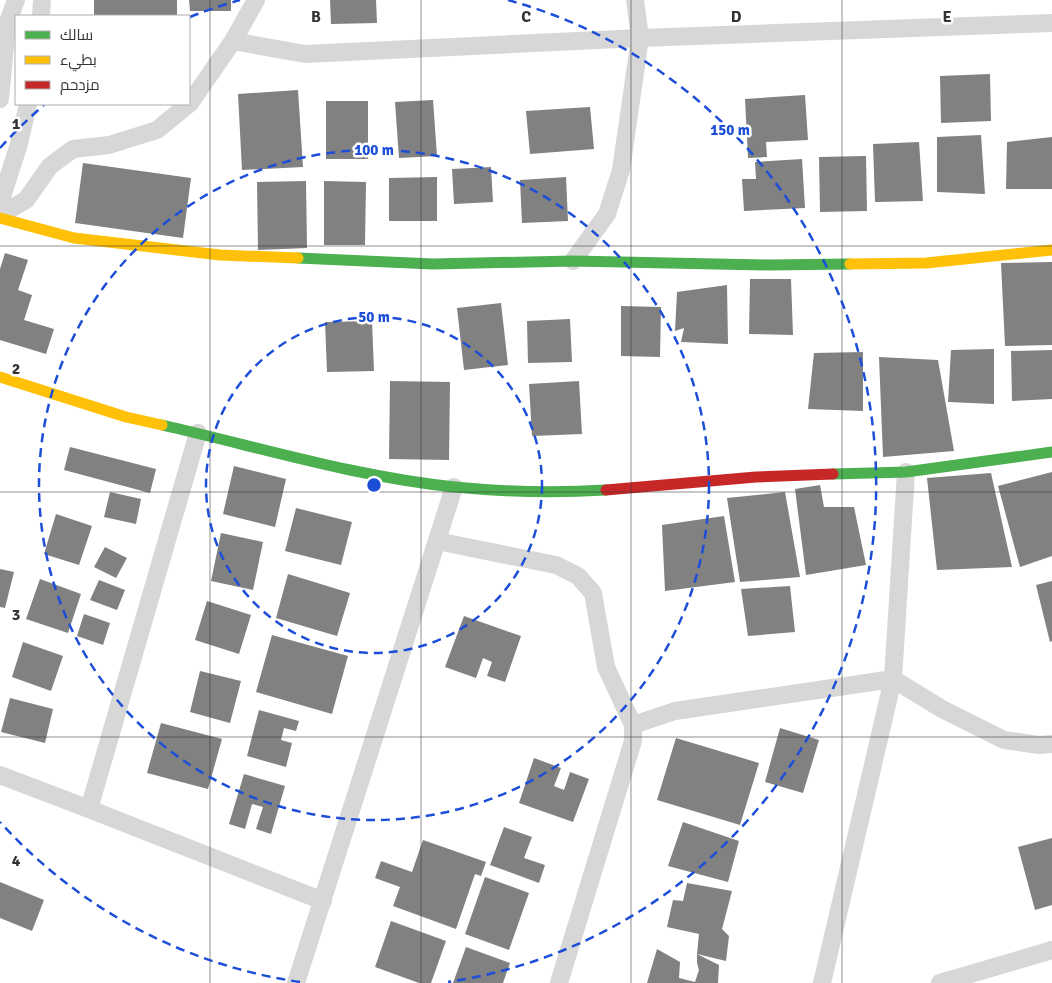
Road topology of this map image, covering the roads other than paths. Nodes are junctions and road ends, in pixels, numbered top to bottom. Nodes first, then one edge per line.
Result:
1 (16, 0) edge
2 (42, 0) edge
3 (256, 0) edge
4 (635, 0) edge
5 (41, 15) edge
6 (4, 23) edge
7 (1052, 23) edge
8 (640, 38) junction
9 (233, 40) junction
10 (0, 99) edge
11 (190, 103) edge
12 (28, 105) edge
13 (188, 105) edge
14 (0, 203) edge
15 (0, 217) edge
16 (1052, 250) edge
17 (573, 261) junction
18 (0, 377) edge
19 (198, 433) junction
20 (1052, 452) edge
21 (906, 472) junction
22 (454, 487) junction
23 (437, 541) junction
24 (893, 679) junction
25 (633, 725) junction
26 (1052, 744) edge
27 (0, 775) edge
28 (89, 809) junction
29 (323, 901) junction
30 (1052, 950) edge
31 (296, 983) edge
32 (559, 983) edge
33 (822, 983) edge
34 (940, 983) edge

1 - 6 street
2 - 5 street
3 - 9 street
4 - 8 street
6 - 10 street
7 - 8 street
8 - 9 street
8 - 17 street
9 - 11 street
12 - 14 street
13 - 15 street
15 - 17 street
16 - 17 street
18 - 19 street
19 - 22 street
19 - 28 street
20 - 21 street
21 - 22 street
21 - 24 street
22 - 23 street
23 - 25 street
23 - 29 street
24 - 25 street
24 - 26 street
24 - 33 street
25 - 32 street
27 - 28 street
28 - 29 street
29 - 31 street
30 - 34 street

